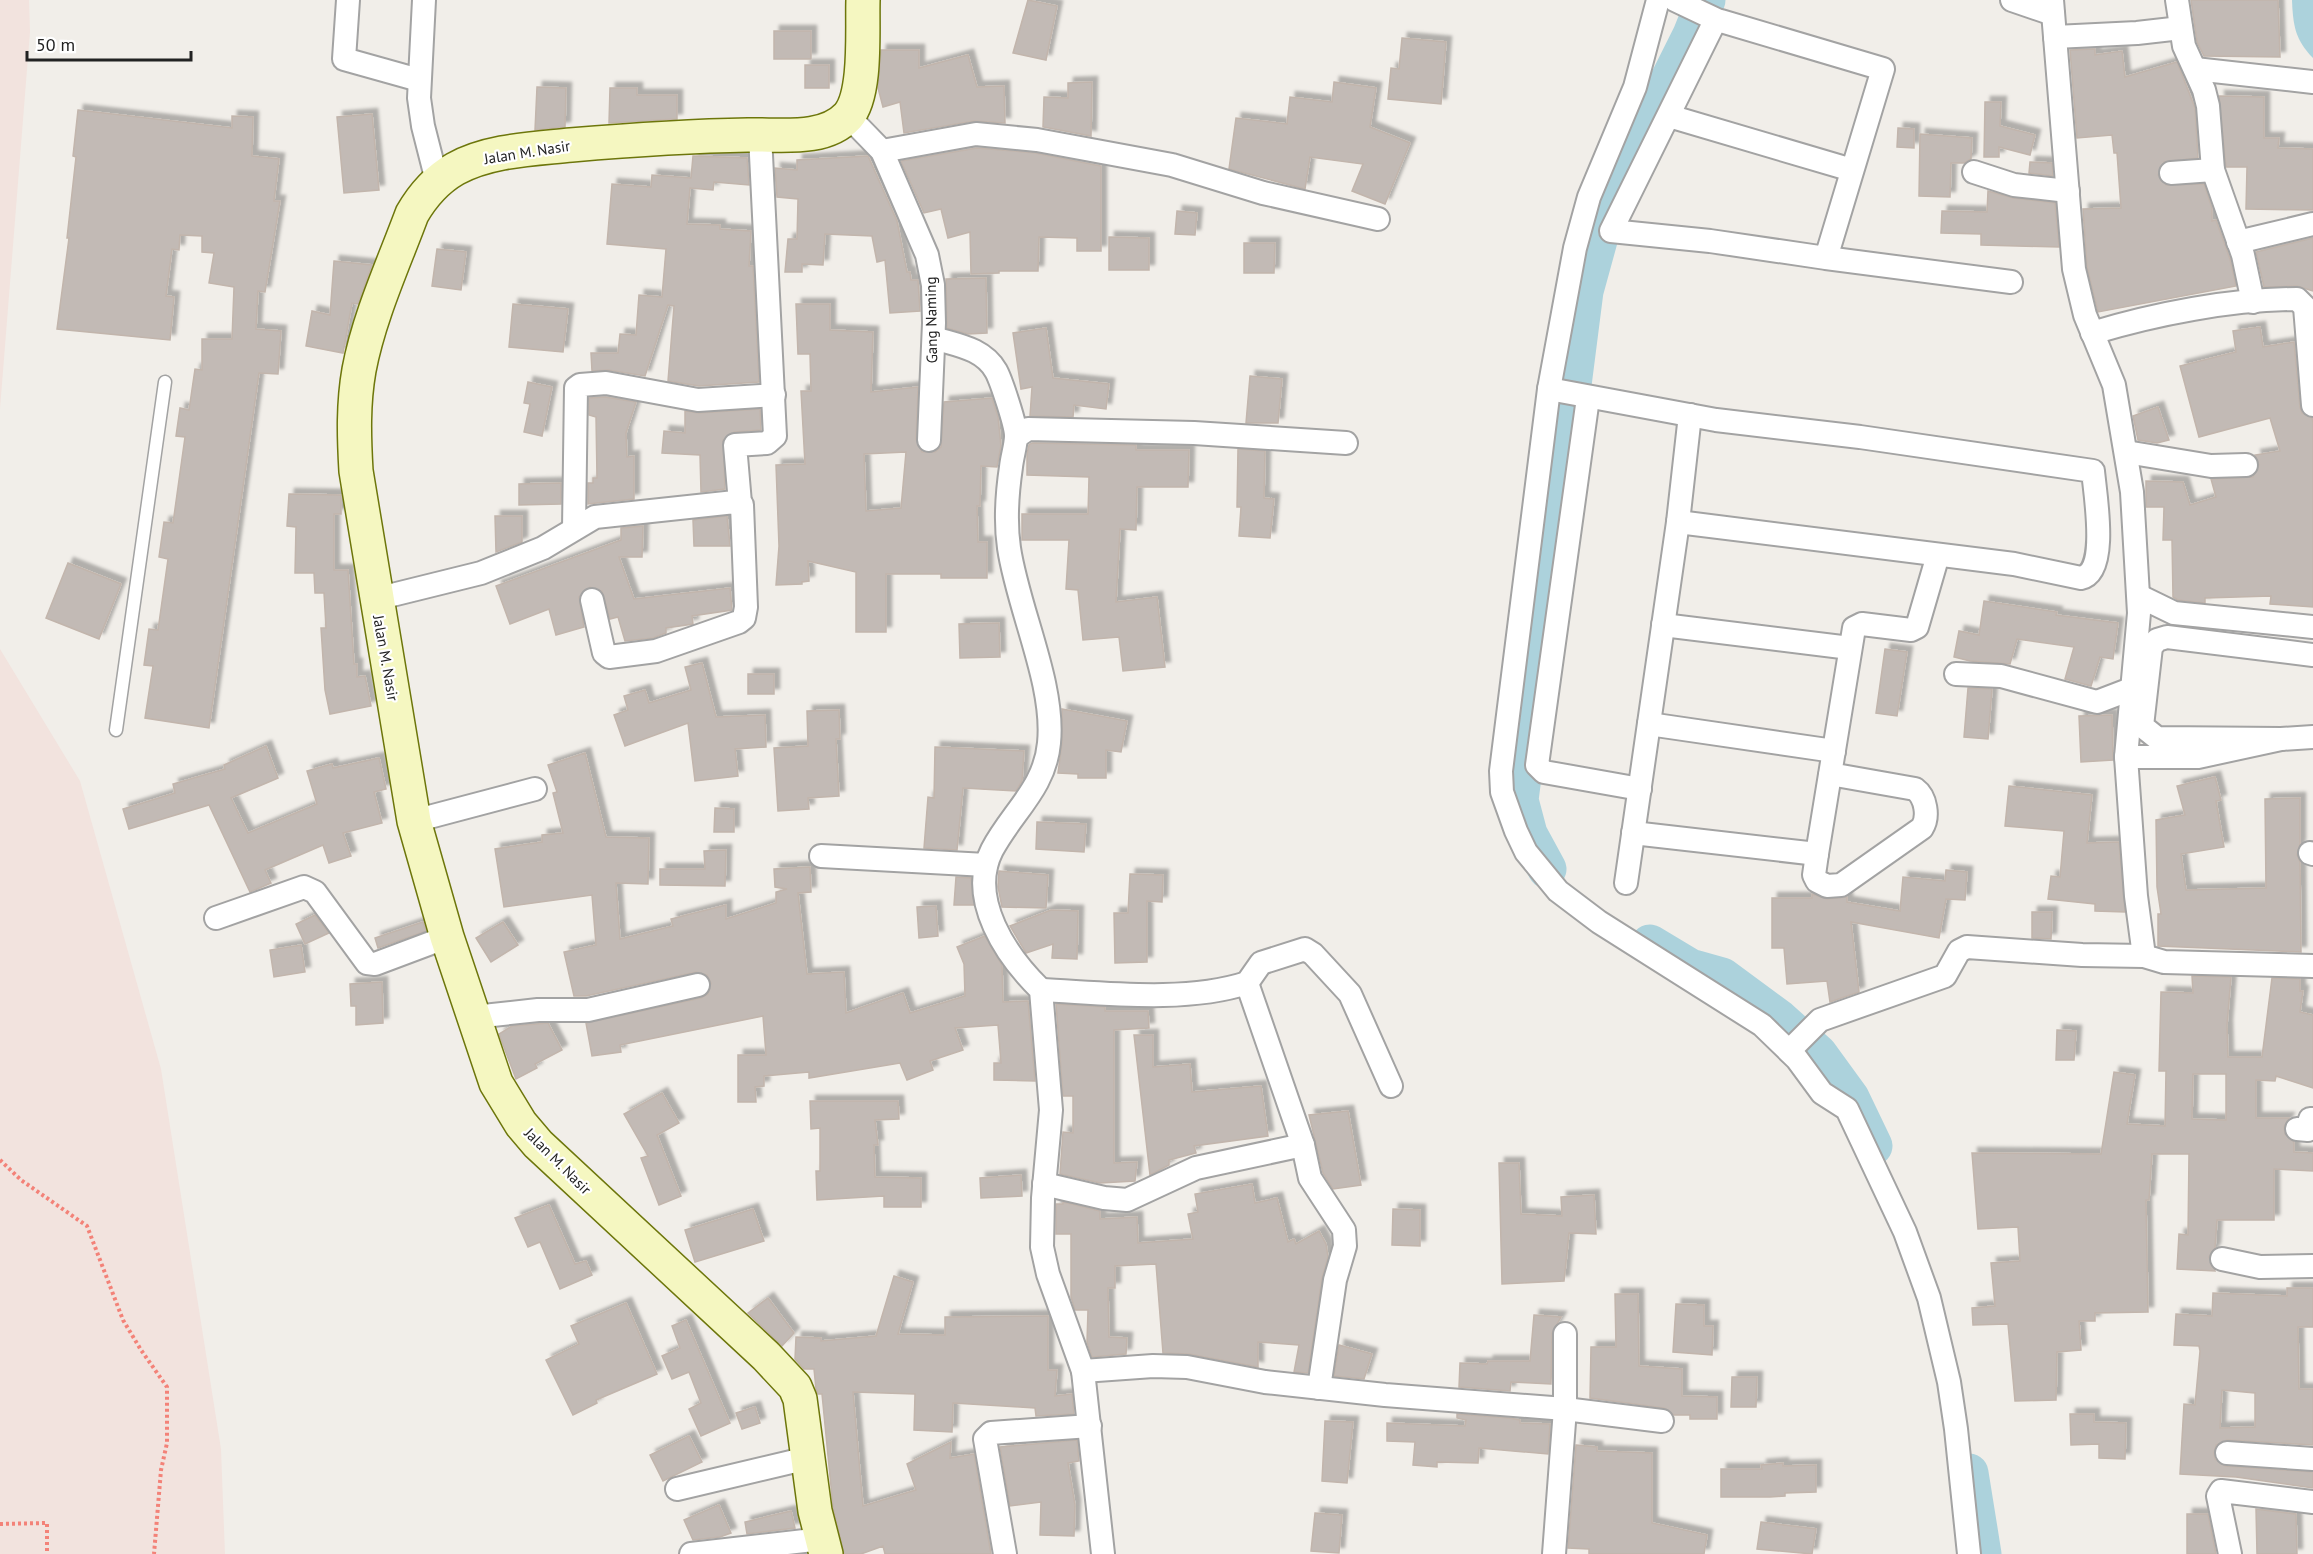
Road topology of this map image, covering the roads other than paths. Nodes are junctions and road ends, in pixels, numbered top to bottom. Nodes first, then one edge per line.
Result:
1 (348, 0) edge
2 (424, 0) edge
3 (863, 0) edge
4 (1658, 0) edge
5 (1675, 0) edge
6 (2012, 0) edge
7 (2177, 0) edge
8 (2052, 7) edge
9 (1717, 20) junction
10 (2181, 28) junction
11 (2055, 37) junction
12 (2195, 69) junction
13 (419, 80) junction
14 (2306, 81) edge
15 (848, 116) junction
16 (1669, 116) junction
17 (760, 135) junction
18 (882, 151) junction
19 (1852, 170) junction
20 (2213, 170) junction
21 (1974, 172) dead end
22 (2171, 173) dead end
23 (438, 181) junction
24 (2068, 191) junction
25 (1378, 219) dead end
26 (2313, 224) edge
27 (2238, 242) junction
28 (1826, 258) junction
29 (2011, 282) dead end
30 (2253, 302) junction
31 (2092, 333) junction
32 (933, 338) junction
33 (2312, 381) edge
34 (165, 382) dead end
35 (1568, 394) junction
36 (774, 395) junction
37 (2313, 405) edge
38 (1690, 415) junction
39 (1016, 437) junction
40 (929, 440) dead end
41 (1346, 443) dead end
42 (2126, 452) junction
43 (2246, 465) dead end
44 (740, 503) junction
45 (1678, 522) junction
46 (574, 528) junction
47 (1938, 555) junction
48 (2139, 596) junction
49 (376, 599) junction
50 (592, 600) dead end
51 (1663, 625) junction
52 (2313, 627) edge
53 (1850, 648) junction
54 (2313, 655) edge
55 (1956, 674) dead end
56 (2131, 689) junction
57 (1649, 724) junction
58 (116, 730) dead end
59 (2313, 737) edge
60 (2281, 739) junction
61 (1834, 751) junction
62 (2126, 758) junction
63 (1830, 774) junction
64 (535, 789) dead end
65 (1640, 789) junction
66 (414, 820) junction
67 (1633, 833) junction
68 (1817, 854) junction
69 (821, 856) dead end
70 (986, 865) junction
71 (1626, 883) dead end
72 (216, 918) dead end
73 (447, 937) junction
74 (2144, 956) junction
75 (2313, 966) edge
76 (1246, 983) junction
77 (698, 986) dead end
78 (1041, 990) junction
79 (474, 1017) junction
80 (1789, 1051) junction
81 (1391, 1086) dead end
82 (1303, 1145) junction
83 (1044, 1184) junction
84 (2222, 1259) dead end
85 (2313, 1266) edge
86 (1565, 1334) dead end
87 (1083, 1371) junction
88 (1319, 1388) junction
89 (1565, 1409) junction
90 (1662, 1421) dead end
91 (1090, 1426) junction
92 (2227, 1453) dead end
93 (808, 1458) junction
94 (2313, 1460) edge
95 (677, 1489) dead end
96 (2313, 1502) edge
97 (824, 1547) edge
98 (692, 1554) edge
99 (1005, 1554) edge
100 (1102, 1554) edge
101 (1554, 1554) edge
102 (1969, 1554) edge
103 (2230, 1554) edge

1 - 13 street
2 - 13 street
3 - 15 street
4 - 35 street
5 - 9 street
6 - 8 street
7 - 10 street
8 - 11 street
9 - 16 street
9 - 19 street
10 - 11 street
10 - 12 street
11 - 24 street
12 - 14 street
12 - 20 street
13 - 23 street
15 - 17 street, Jalan M. Nasir
15 - 18 street, Gang Naming
16 - 19 street
16 - 28 street
17 - 23 street, Jalan M. Nasir
17 - 36 street
18 - 25 street
18 - 32 street, Gang Naming
19 - 28 street
20 - 22 street
20 - 27 street
21 - 24 street
23 - 49 street, Jalan M. Nasir
24 - 31 street
26 - 27 street
27 - 30 street
28 - 29 street
30 - 31 street
30 - 33 street
31 - 42 street
32 - 39 street
32 - 40 street, Gang Naming
33 - 37 street
34 - 58 lane
35 - 38 street
35 - 65 street
35 - 80 street
36 - 44 street
36 - 46 street
38 - 45 street
38 - 47 street
39 - 41 street
39 - 70 street
42 - 43 street
42 - 48 street
44 - 46 street
44 - 50 street
45 - 47 street
45 - 51 street
46 - 49 street
47 - 53 street
48 - 52 street
48 - 56 street
49 - 66 street, Jalan M. Nasir
51 - 53 street
51 - 57 street
53 - 61 street
54 - 60 street
55 - 56 street
56 - 62 street
57 - 61 street
57 - 65 street
59 - 60 street
60 - 62 street
61 - 63 street
62 - 74 street
63 - 68 street
63 - 68 street
64 - 66 street
65 - 67 street
66 - 73 street, Jalan M. Nasir
67 - 68 street
67 - 71 street
69 - 70 street
70 - 78 street
72 - 73 street
73 - 79 street, Jalan M. Nasir
74 - 75 street
74 - 80 street
76 - 78 street
76 - 81 street
76 - 82 street
77 - 79 street
78 - 83 street
79 - 93 street, Jalan M. Nasir
80 - 102 street
82 - 83 street
82 - 88 street
83 - 87 street
84 - 85 street
86 - 89 street
87 - 88 street
87 - 91 street
88 - 89 street
89 - 90 street
89 - 101 street
91 - 99 street
91 - 100 street
92 - 94 street
93 - 95 street
93 - 97 street, Jalan M. Nasir
96 - 103 street
97 - 98 street

